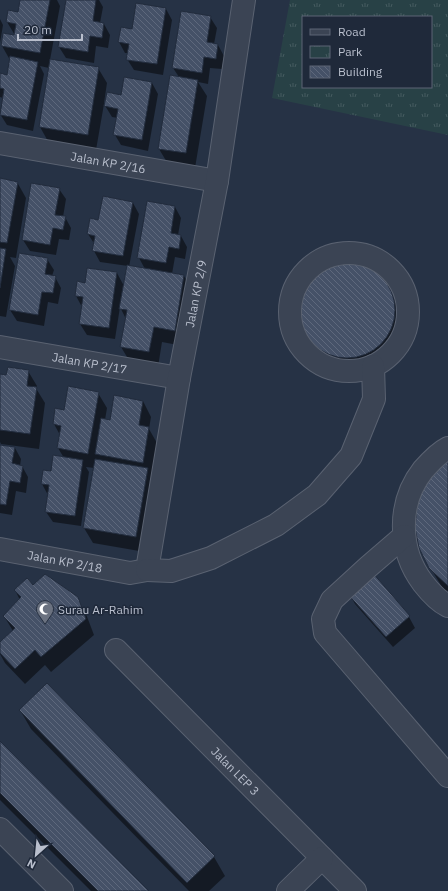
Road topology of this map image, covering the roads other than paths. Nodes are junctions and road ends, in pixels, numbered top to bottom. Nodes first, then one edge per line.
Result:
1 (244, 0) edge
2 (0, 143) edge
3 (217, 181) junction
4 (0, 347) edge
5 (373, 366) junction
6 (179, 378) junction
7 (448, 448) edge
8 (404, 536) junction
9 (0, 549) edge
10 (138, 571) junction
11 (448, 606) edge
12 (116, 650) dead end
13 (448, 776) edge
14 (0, 829) edge
15 (322, 858) junction
16 (62, 891) edge
17 (288, 891) edge
18 (355, 891) edge

1 - 3 street, Jalan KP 2/9
2 - 3 street, Jalan KP 2/16
3 - 6 street, Jalan KP 2/9
4 - 6 street, Jalan KP 2/17
5 - 5 street
5 - 10 street, Jalan KP 2/18
6 - 10 street, Jalan KP 2/9
7 - 8 street
8 - 11 street
8 - 13 street
9 - 10 street, Jalan KP 2/18
12 - 15 street, Jalan LEP 3
14 - 16 street
15 - 17 street
15 - 18 street, Jalan LEP 3

